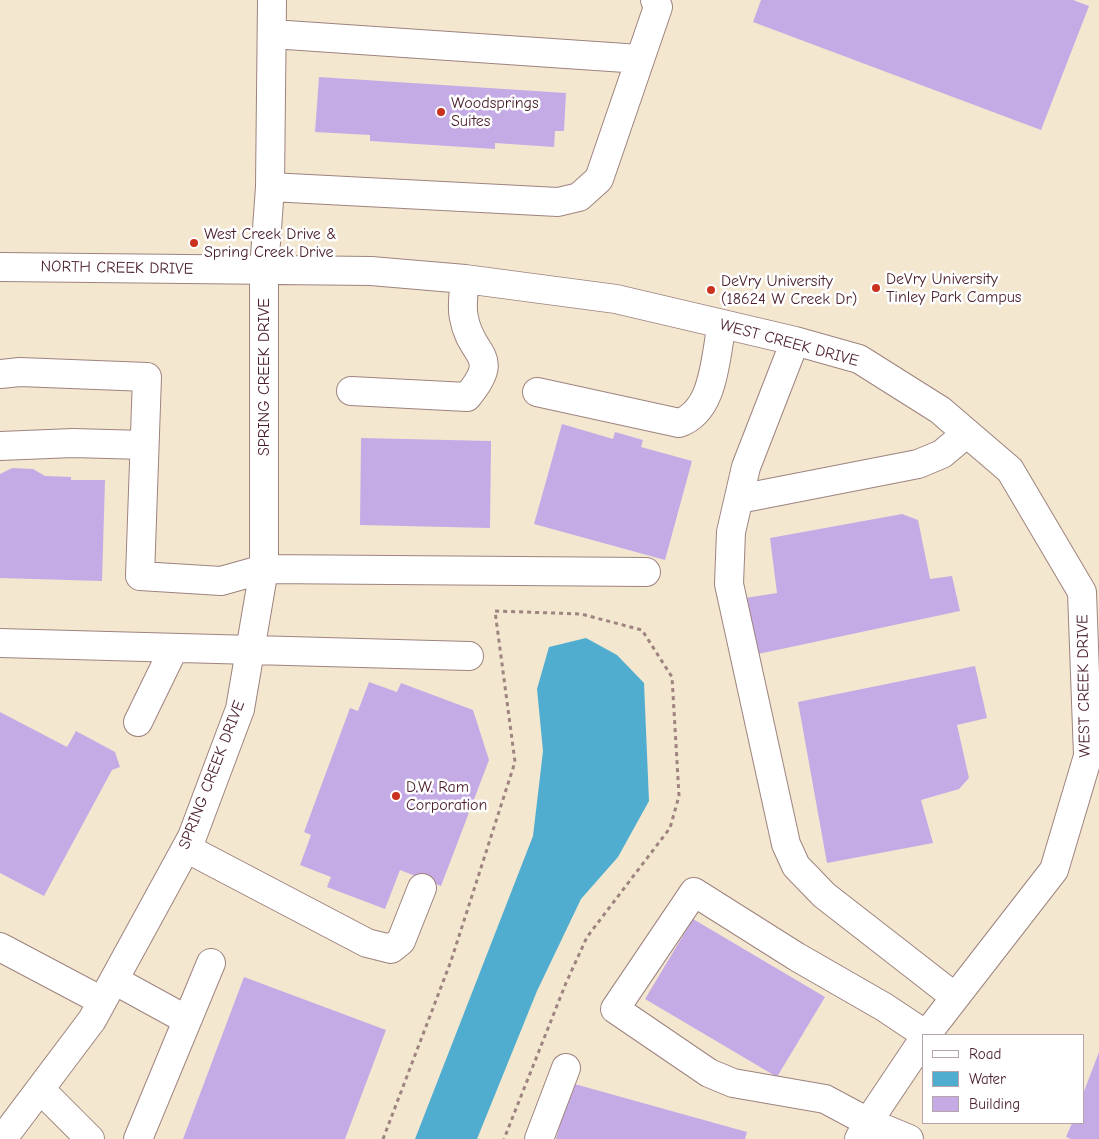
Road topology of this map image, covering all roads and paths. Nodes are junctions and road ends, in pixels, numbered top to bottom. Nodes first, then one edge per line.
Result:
1 (272, 0) edge
2 (655, 0) edge
3 (272, 34) junction
4 (640, 59) junction
5 (270, 187) junction
6 (0, 267) edge
7 (264, 270) junction
8 (465, 280) junction
9 (722, 324) junction
10 (795, 341) junction
11 (0, 374) edge
12 (351, 391) dead end
13 (537, 392) dead end
14 (967, 433) junction
15 (144, 445) junction
16 (0, 446) edge
17 (739, 499) junction
18 (264, 569) junction
19 (646, 572) dead end
20 (1091, 626) edge
21 (0, 643) edge
22 (174, 648) junction
23 (250, 650) junction
24 (469, 656) dead end
25 (138, 722) dead end
26 (186, 848) junction
27 (422, 888) dead end
28 (2, 953) edge
29 (211, 963) dead end
30 (108, 991) junction
31 (955, 997) junction
32 (187, 1020) junction
33 (925, 1034) edge
34 (927, 1034) edge
35 (922, 1042) edge
36 (566, 1068) dead end
37 (40, 1089) junction
38 (863, 1130) edge
39 (0, 1135) edge
40 (90, 1139) edge
41 (138, 1139) edge
42 (383, 1139) edge
43 (504, 1139) edge
44 (539, 1139) edge
45 (909, 1139) edge

1 - 3 street, SPRING CREEK DRIVE
2 - 4 street
3 - 4 street
3 - 5 street, SPRING CREEK DRIVE
4 - 5 street
5 - 7 street, SPRING CREEK DRIVE
6 - 7 street, NORTH CREEK DRIVE
7 - 8 street, WEST CREEK DRIVE
7 - 18 street, SPRING CREEK DRIVE
8 - 9 street, WEST CREEK DRIVE
8 - 12 street
9 - 10 street, WEST CREEK DRIVE
9 - 13 street
10 - 14 street, WEST CREEK DRIVE
10 - 17 street
11 - 15 street
14 - 17 street
14 - 20 street, WEST CREEK DRIVE
15 - 16 street
15 - 18 street
17 - 31 street
18 - 19 street
18 - 23 street, SPRING CREEK DRIVE
20 - 31 street, WEST CREEK DRIVE
21 - 22 street
22 - 23 street
22 - 25 street
23 - 24 street
23 - 26 street, SPRING CREEK DRIVE
26 - 27 street
26 - 30 street, SPRING CREEK DRIVE
28 - 30 street
29 - 32 street
30 - 32 street
30 - 37 street, SPRING CREEK DRIVE
31 - 34 street, WEST CREEK DRIVE
32 - 41 street
33 - 38 street
35 - 38 street
36 - 44 street
37 - 39 street, SPRING CREEK DRIVE
37 - 40 street
38 - 45 street
42 - 43 path

